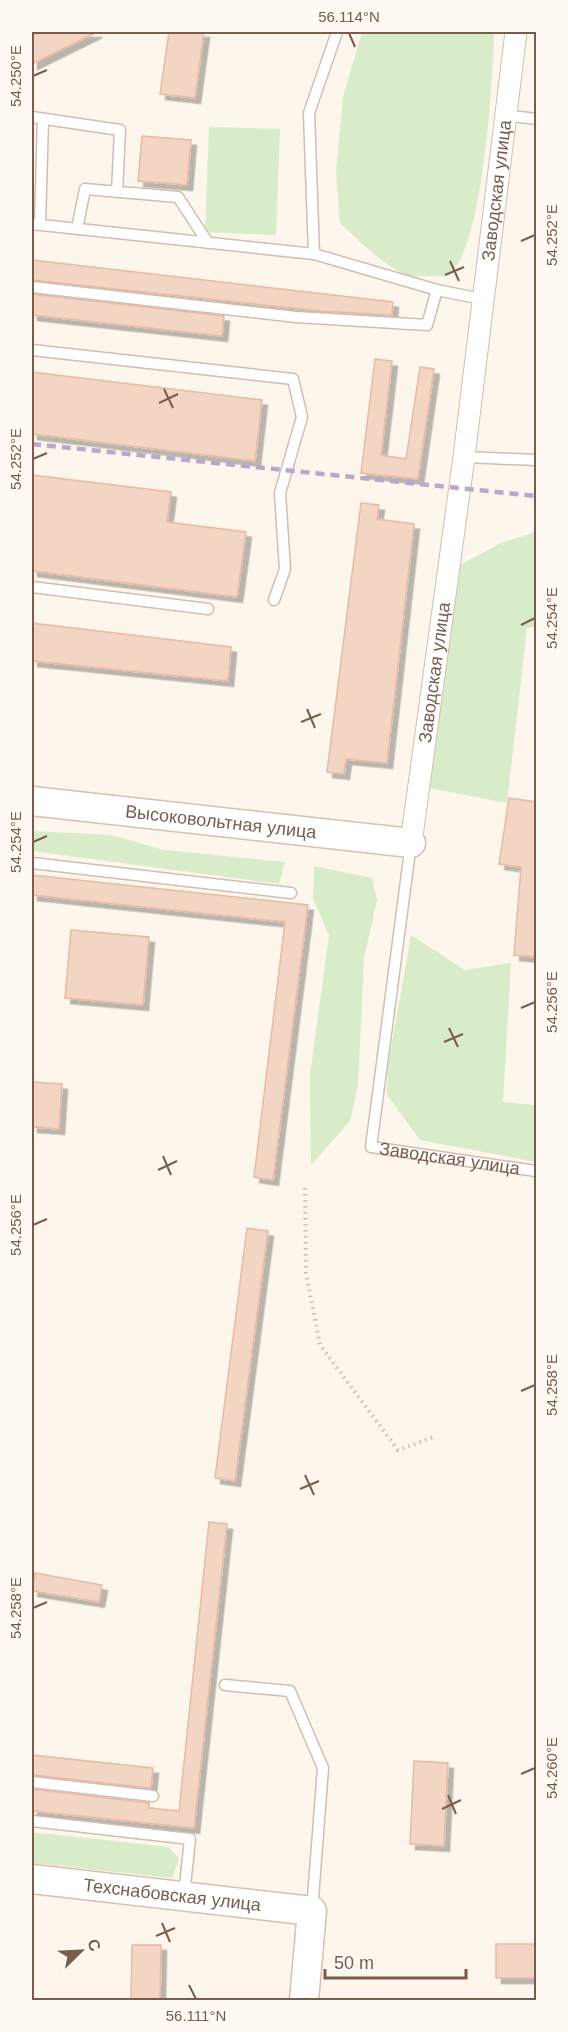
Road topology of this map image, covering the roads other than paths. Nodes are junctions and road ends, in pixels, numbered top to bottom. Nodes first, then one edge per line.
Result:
1 (337, 32) edge
2 (516, 32) edge
3 (504, 115) junction
4 (32, 117) edge
5 (537, 118) edge
6 (43, 120) junction
7 (117, 192) junction
8 (36, 224) edge
9 (76, 229) junction
10 (208, 243) junction
11 (314, 254) junction
12 (32, 287) edge
13 (437, 290) junction
14 (482, 299) junction
15 (32, 350) edge
16 (464, 457) junction
17 (537, 460) edge
18 (32, 587) edge
19 (274, 600) dead end
20 (208, 609) dead end
21 (32, 801) edge
22 (411, 843) junction
23 (32, 863) edge
24 (291, 893) dead end
25 (537, 1171) edge
26 (225, 1684) dead end
27 (32, 1782) edge
28 (153, 1796) dead end
29 (32, 1821) edge
30 (32, 1879) edge
31 (184, 1896) junction
32 (312, 1911) junction
33 (304, 2001) edge

1 - 11 lane
2 - 3 street, Заводская улица
3 - 5 lane
3 - 14 street, Заводская улица
4 - 6 lane
6 - 7 lane
6 - 8 lane
7 - 9 lane
7 - 10 lane
8 - 9 lane
9 - 10 lane
10 - 11 lane
11 - 13 lane
12 - 13 lane
13 - 14 lane
14 - 16 street, Заводская улица
15 - 19 lane
16 - 17 lane
16 - 22 street, Заводская улица
18 - 20 lane
21 - 22 street, Высоковольтная улица
22 - 25 lane, Заводская улица
23 - 24 lane
26 - 32 lane
27 - 28 lane
29 - 31 lane
30 - 31 street, Техснабовская улица
31 - 32 street, Техснабовская улица
32 - 33 street

